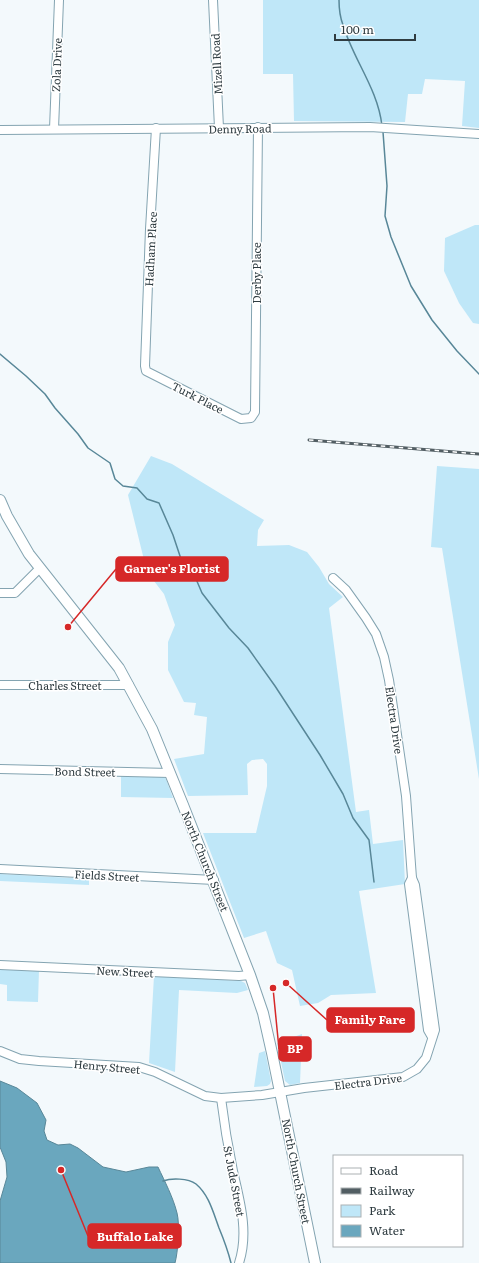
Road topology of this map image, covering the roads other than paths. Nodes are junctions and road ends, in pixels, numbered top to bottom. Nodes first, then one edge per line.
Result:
1 (59, 0) edge
2 (213, 0) edge
3 (258, 127) junction
4 (156, 128) junction
5 (219, 128) junction
6 (0, 130) edge
7 (54, 130) junction
8 (479, 134) edge
9 (146, 370) joint
10 (251, 418) joint
11 (0, 500) edge
12 (40, 568) junction
13 (333, 578) dead end
14 (0, 594) edge
15 (0, 685) edge
16 (129, 685) junction
17 (0, 769) edge
18 (170, 772) junction
19 (0, 869) edge
20 (214, 880) junction
21 (0, 965) edge
22 (250, 975) junction
23 (0, 1051) edge
24 (281, 1093) junction
25 (221, 1098) junction
26 (239, 1263) edge
27 (315, 1263) edge

1 - 7 street, Zola Drive
2 - 5 street, Mizell Road
3 - 5 street, Denny Road
3 - 8 street, Denny Road
3 - 10 street, Derby Place
4 - 5 street, Denny Road
4 - 7 street, Denny Road
4 - 9 street, Hadham Place
6 - 7 street, Denny Road
9 - 10 street, Turk Place
11 - 12 main road, North Church Street
12 - 14 street
12 - 16 main road, North Church Street
13 - 24 street, Electra Drive
15 - 16 street, Charles Street
16 - 18 main road, North Church Street
17 - 18 street, Bond Street
18 - 20 main road, North Church Street
19 - 20 street, Fields Street
20 - 22 main road, North Church Street
21 - 22 street, New Street
22 - 24 main road, North Church Street
23 - 25 street, Henry Street
24 - 25 street, Henry Street
24 - 27 main road, North Church Street
25 - 26 street, St Jude Street

